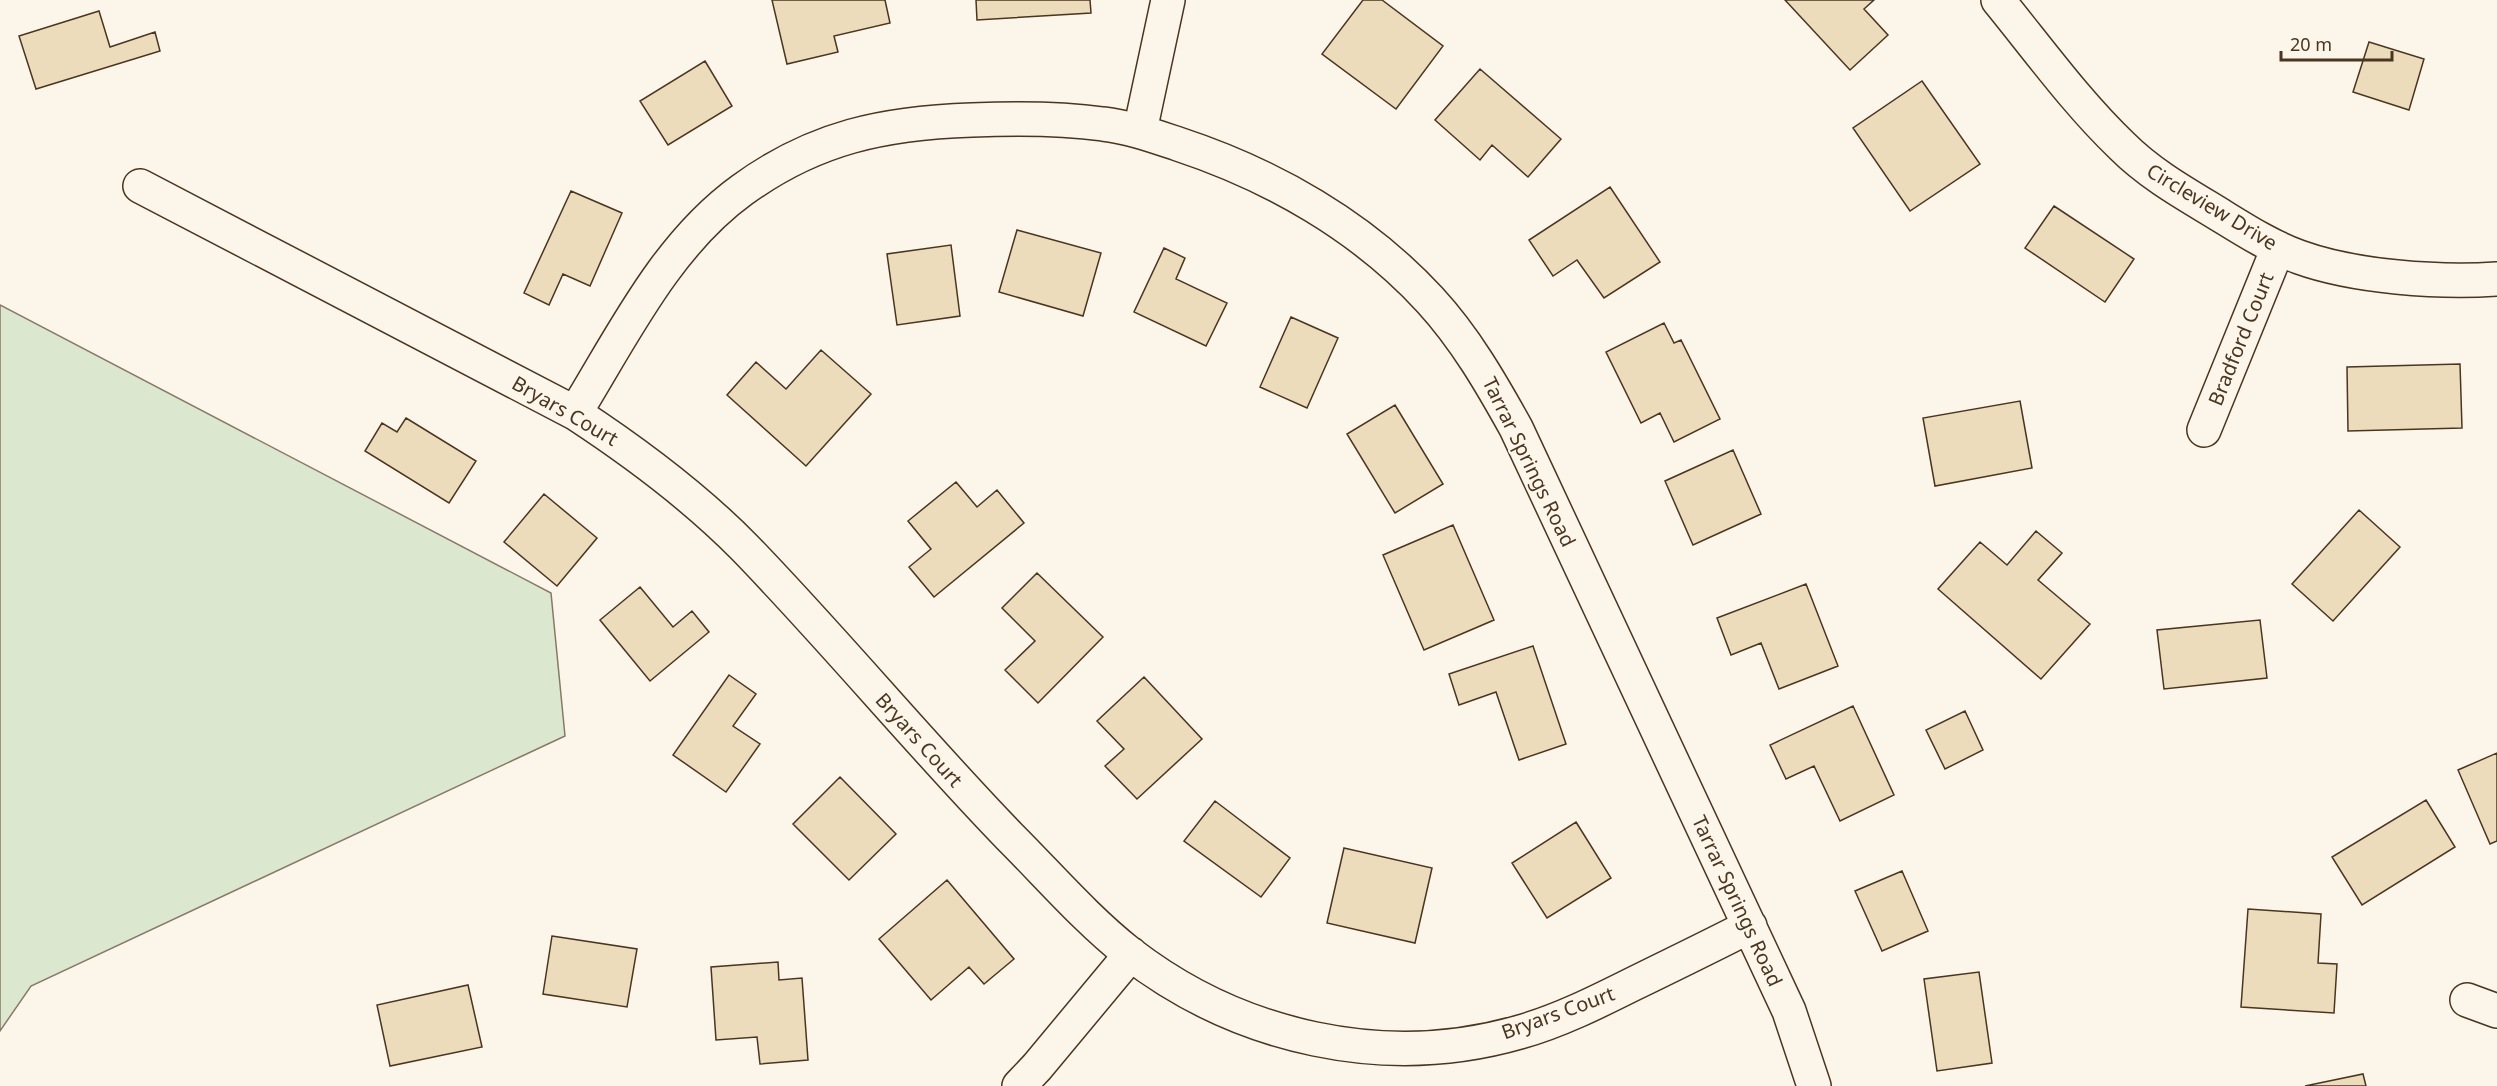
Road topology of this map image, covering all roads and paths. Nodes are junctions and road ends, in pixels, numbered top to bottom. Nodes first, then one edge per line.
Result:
1 (1168, 0) edge
2 (1998, 0) edge
3 (1140, 131) junction
4 (140, 186) dead end
5 (2278, 248) junction
6 (2497, 279) edge
7 (575, 413) junction
8 (2204, 430) dead end
9 (1750, 927) junction
10 (1131, 954) junction
11 (1018, 1086) edge
12 (1814, 1086) edge

1 - 3 street
2 - 5 street, Circleview Drive
3 - 7 street, Tarrar Springs Road
3 - 9 street, Tarrar Springs Road
4 - 7 street, Bryars Court
5 - 6 street, Circleview Drive
5 - 8 street, Bradford Court
7 - 10 street, Bryars Court
9 - 10 street, Bryars Court
9 - 12 street, Tarrar Springs Road
10 - 11 street

